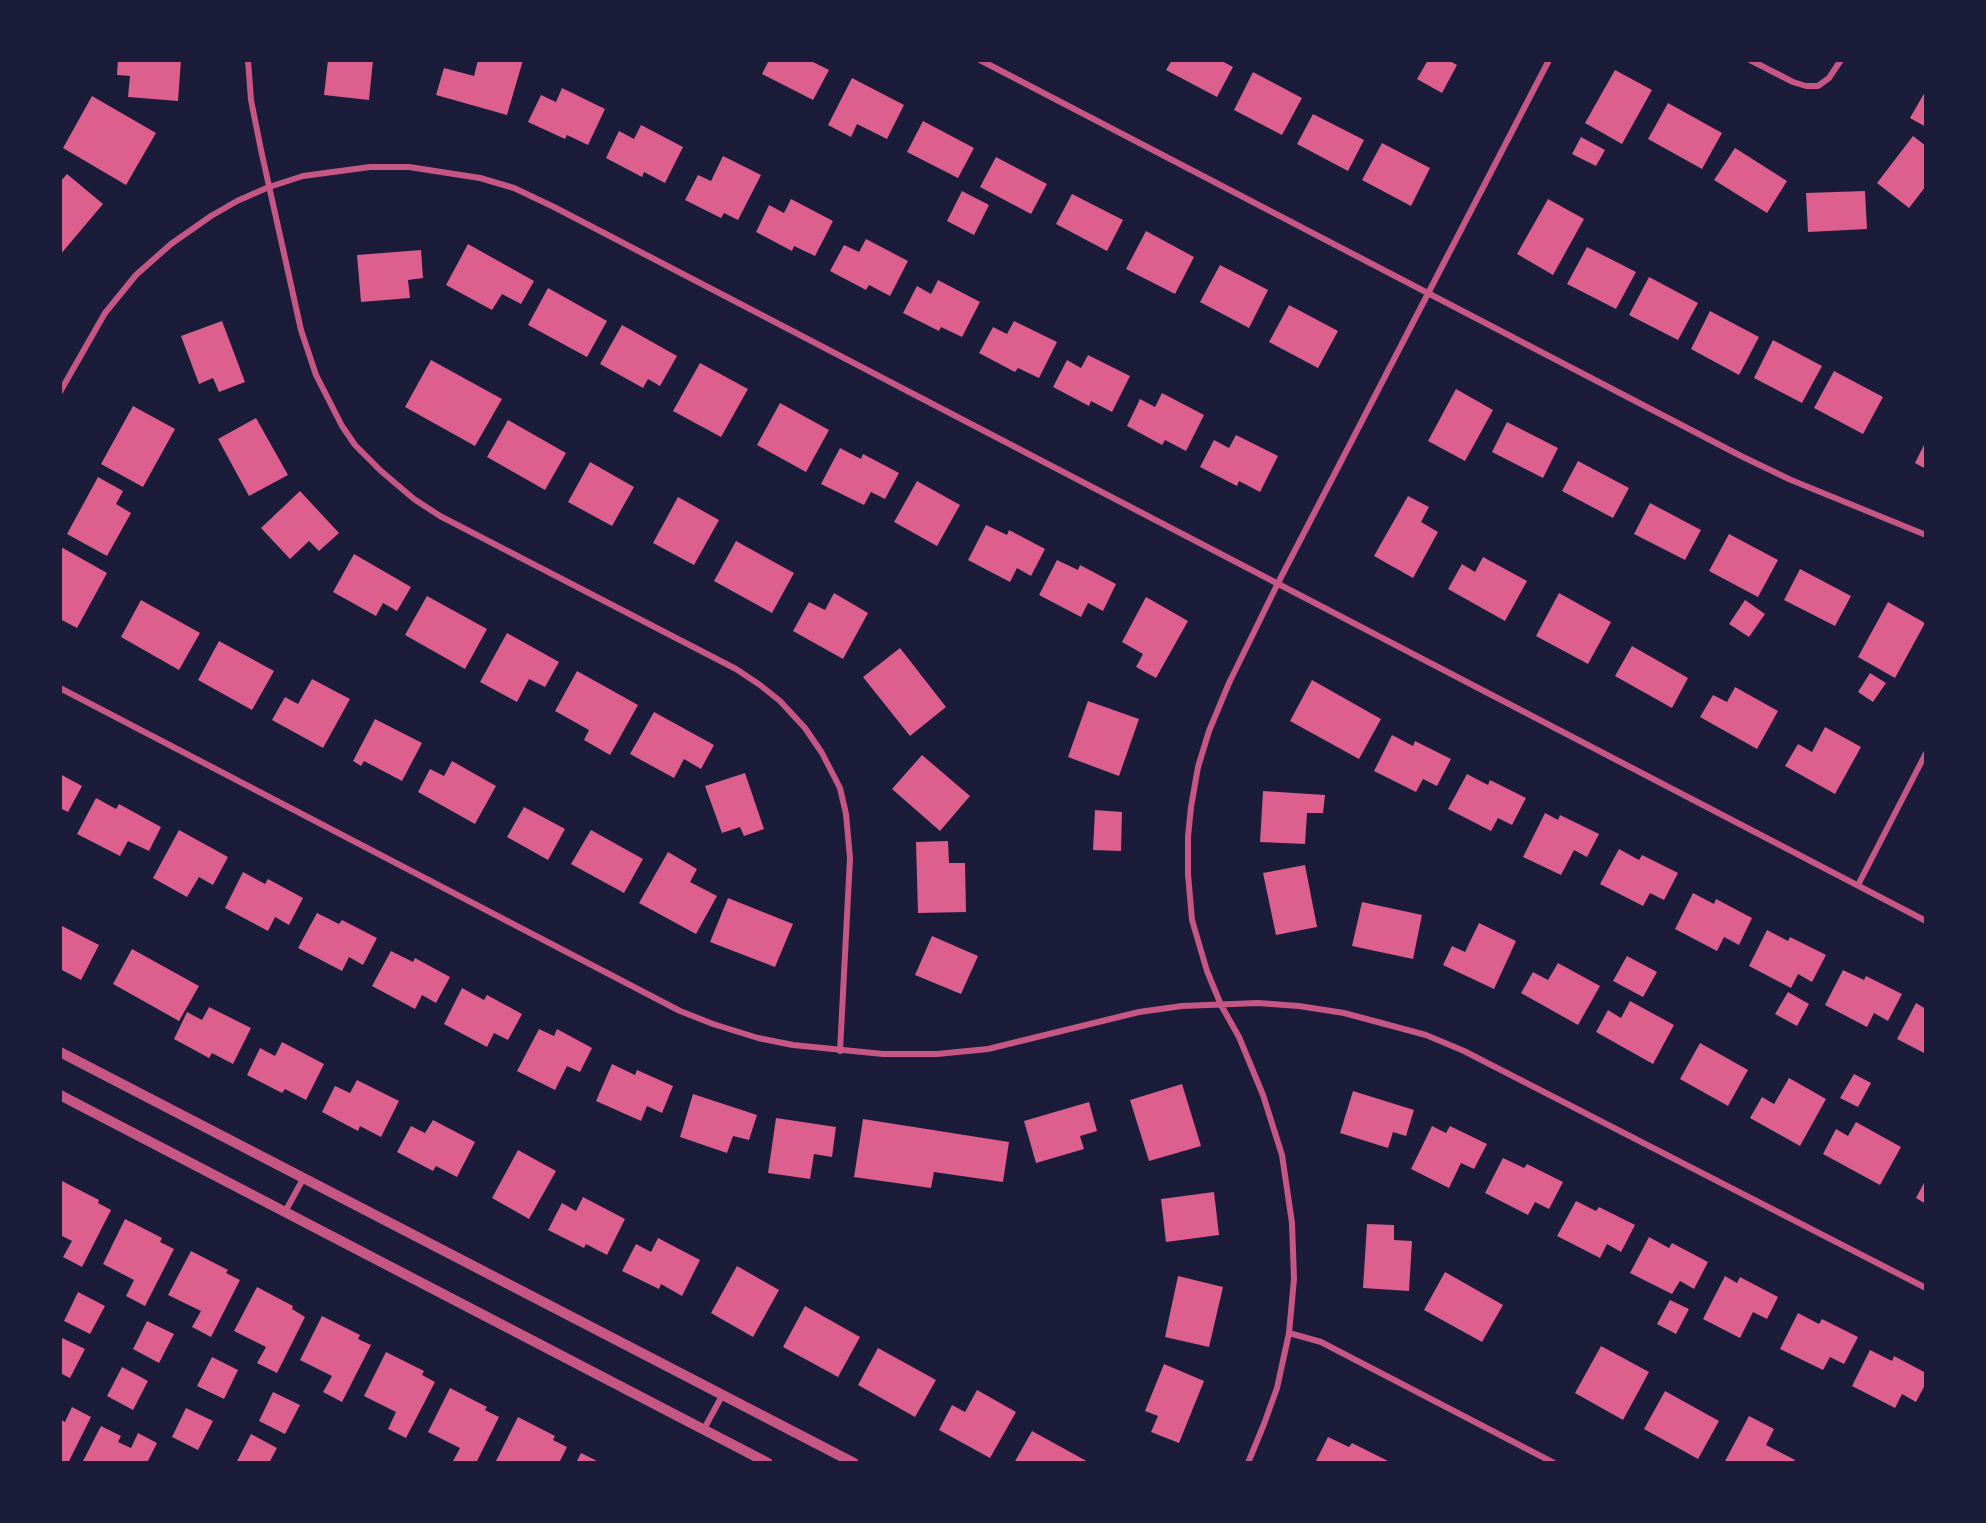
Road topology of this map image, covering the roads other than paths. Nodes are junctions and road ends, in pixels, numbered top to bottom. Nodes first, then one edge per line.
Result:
1 (248, 60) edge
2 (980, 60) edge
3 (1549, 60) edge
4 (1750, 60) edge
5 (1841, 60) edge
6 (269, 187) junction
7 (1429, 293) junction
8 (60, 392) edge
9 (1926, 535) edge
10 (1278, 583) junction
11 (60, 688) edge
12 (1926, 753) edge
13 (1858, 885) junction
14 (1926, 921) edge
15 (1221, 1005) junction
16 (840, 1051) junction
17 (60, 1052) edge
18 (60, 1095) edge
19 (303, 1179) junction
20 (285, 1212) junction
21 (1926, 1288) edge
22 (1289, 1333) junction
23 (723, 1394) junction
24 (704, 1429) junction
25 (768, 1463) edge
26 (854, 1463) edge
27 (1248, 1463) edge
28 (1554, 1463) edge

1 - 6 street
2 - 7 street
3 - 7 street
4 - 5 street
6 - 8 street
6 - 10 street
6 - 16 street
7 - 9 street
7 - 10 street
10 - 13 street
10 - 15 street
11 - 16 street
12 - 13 street
13 - 14 street
15 - 16 street
15 - 21 street
15 - 22 street
17 - 19 street
18 - 20 street
19 - 20 street
19 - 23 street
20 - 24 street
22 - 27 street
22 - 28 street
23 - 24 street
23 - 26 street
24 - 25 street

